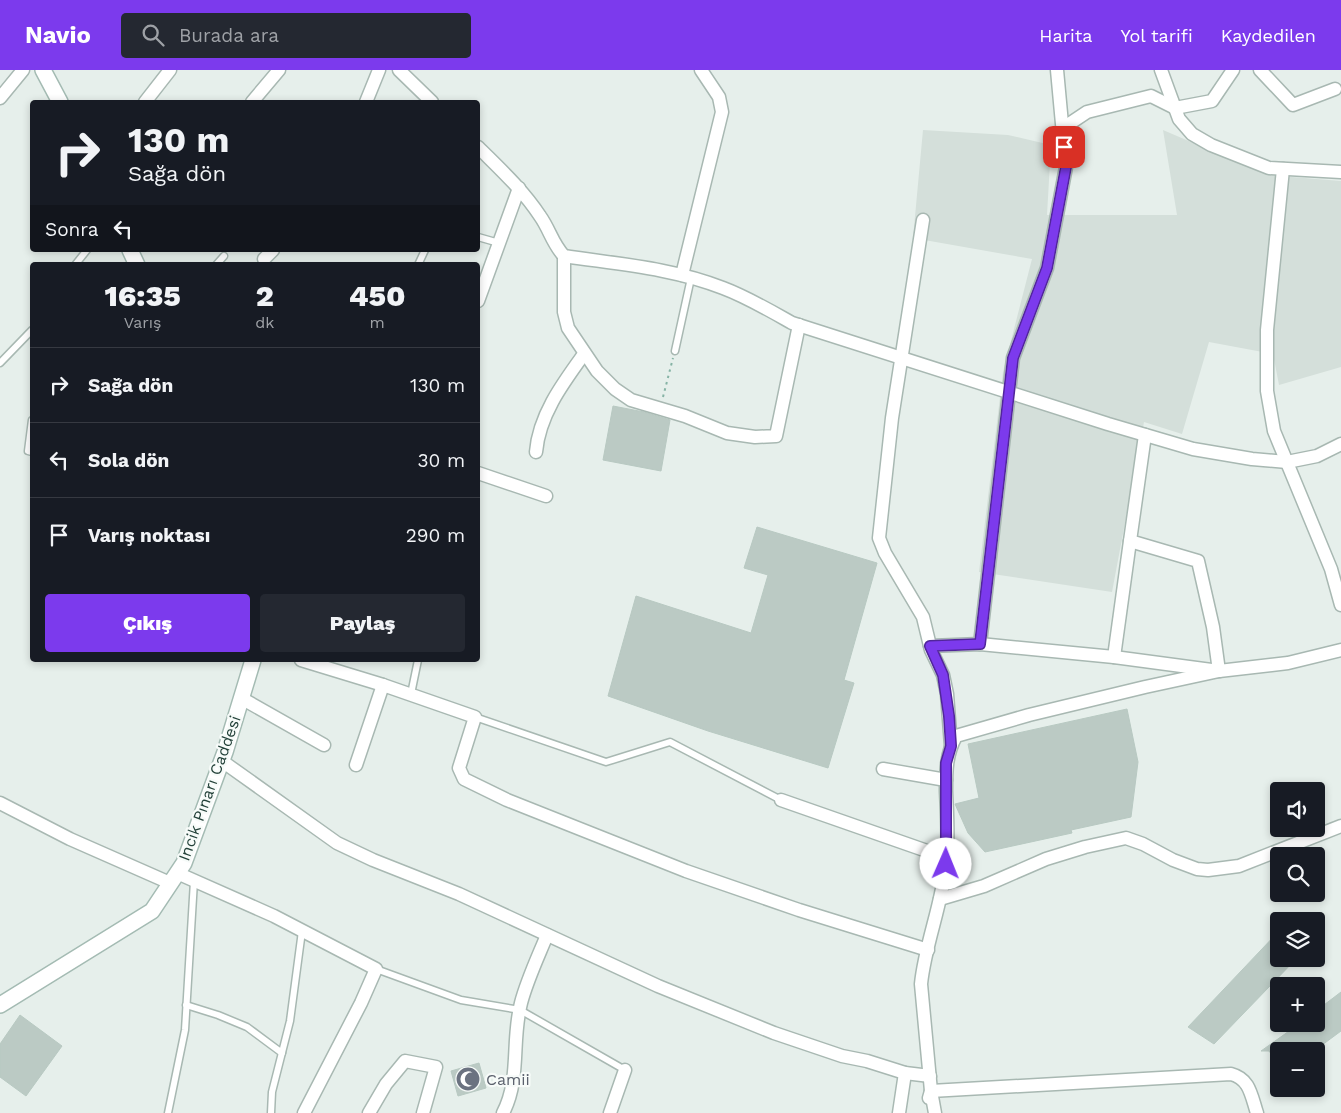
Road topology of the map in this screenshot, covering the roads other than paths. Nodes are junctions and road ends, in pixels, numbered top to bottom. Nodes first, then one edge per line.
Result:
1 (23, 70) edge
2 (43, 70) edge
3 (170, 70) edge
4 (279, 70) edge
5 (379, 70) edge
6 (399, 70) edge
7 (702, 70) edge
8 (1057, 70) edge
9 (1161, 70) edge
10 (1233, 70) edge
11 (1260, 70) edge
12 (1335, 89) dead end
13 (0, 98) edge
14 (59, 100) edge
15 (147, 100) edge
16 (254, 100) edge
17 (367, 100) edge
18 (430, 100) edge
19 (1175, 108) junction
20 (1063, 128) junction
21 (480, 149) edge
22 (1283, 168) junction
23 (1341, 172) edge
24 (520, 188) junction
25 (923, 220) dead end
26 (480, 238) edge
27 (499, 243) junction
28 (85, 252) edge
29 (224, 256) dead end
30 (564, 256) junction
31 (77, 262) edge
32 (219, 262) edge
33 (687, 276) junction
34 (480, 296) edge
35 (799, 325) junction
36 (30, 332) edge
37 (675, 351) road end
38 (584, 354) junction
39 (901, 358) junction
40 (0, 363) edge
41 (1008, 391) junction
42 (1146, 435) junction
43 (30, 436) edge
44 (1341, 444) edge
45 (30, 452) edge
46 (536, 452) dead end
47 (1287, 462) junction
48 (480, 474) edge
49 (546, 496) dead end
50 (1130, 541) junction
51 (1341, 605) edge
52 (980, 644) junction
53 (930, 646) junction
54 (1341, 650) edge
55 (1114, 656) junction
56 (252, 662) edge
57 (308, 662) edge
58 (418, 662) edge
59 (1219, 671) junction
60 (384, 685) junction
61 (411, 694) junction
62 (242, 698) junction
63 (475, 717) junction
64 (324, 745) dead end
65 (951, 746) junction
66 (222, 761) junction
67 (356, 765) dead end
68 (883, 769) dead end
69 (946, 780) junction
70 (781, 800) joint
71 (0, 802) edge
72 (1341, 826) edge
73 (946, 864) junction
74 (174, 878) junction
75 (194, 881) junction
76 (940, 899) junction
77 (302, 931) junction
78 (547, 934) junction
79 (928, 950) junction
80 (376, 969) junction
81 (0, 1005) edge
82 (186, 1005) junction
83 (520, 1010) junction
84 (282, 1053) junction
85 (625, 1070) joint
86 (905, 1073) junction
87 (930, 1076) junction
88 (931, 1091) junction
89 (168, 1113) edge
90 (271, 1113) edge
91 (304, 1113) edge
92 (369, 1113) edge
93 (423, 1113) edge
94 (503, 1113) edge
95 (610, 1113) edge
96 (899, 1113) edge
97 (926, 1113) edge
98 (935, 1113) edge
99 (1257, 1113) edge

1 - 13 street
2 - 14 main road
3 - 15 street
4 - 16 street
5 - 17 street
6 - 18 street
7 - 33 street
8 - 20 street
9 - 19 street
10 - 19 street
11 - 12 street
19 - 20 street
19 - 22 street
20 - 41 street
21 - 24 street
22 - 23 street
22 - 47 street
24 - 27 street
24 - 30 street
25 - 39 street
26 - 27 lane
27 - 34 street
28 - 31 lane
29 - 32 lane
30 - 33 street
30 - 38 street
33 - 35 street
33 - 37 lane
35 - 38 street
35 - 39 street
36 - 40 lane
38 - 46 street
39 - 41 street
39 - 53 street
41 - 42 street
41 - 52 street
42 - 47 street
42 - 50 street
43 - 45 lane
44 - 47 street
47 - 51 street
48 - 49 street
50 - 55 street
50 - 59 street
52 - 53 street
52 - 55 street
53 - 65 street
54 - 59 street
55 - 59 street
56 - 62 main road, Incik Pınarı Caddesi
57 - 60 street
58 - 61 lane
59 - 65 street
60 - 61 street
60 - 67 street
61 - 63 street
62 - 64 street
62 - 66 main road, Incik Pınarı Caddesi
63 - 70 lane
63 - 79 street
65 - 69 street
66 - 74 main road, Incik Pınarı Caddesi
66 - 78 street
68 - 69 street
69 - 73 street
70 - 73 street
71 - 74 street
72 - 76 street
73 - 76 street
74 - 75 street
74 - 81 main road, Incik Pınarı Caddesi
75 - 77 street
75 - 82 lane
76 - 79 street
77 - 80 street
77 - 84 lane
78 - 83 street
78 - 86 street
79 - 87 street
80 - 83 lane
80 - 91 street
82 - 84 lane
82 - 89 lane
83 - 85 lane
83 - 94 street
84 - 90 lane
85 - 95 street
86 - 87 street
86 - 96 street
87 - 88 street
88 - 97 street
88 - 98 street
88 - 99 street
92 - 93 street

